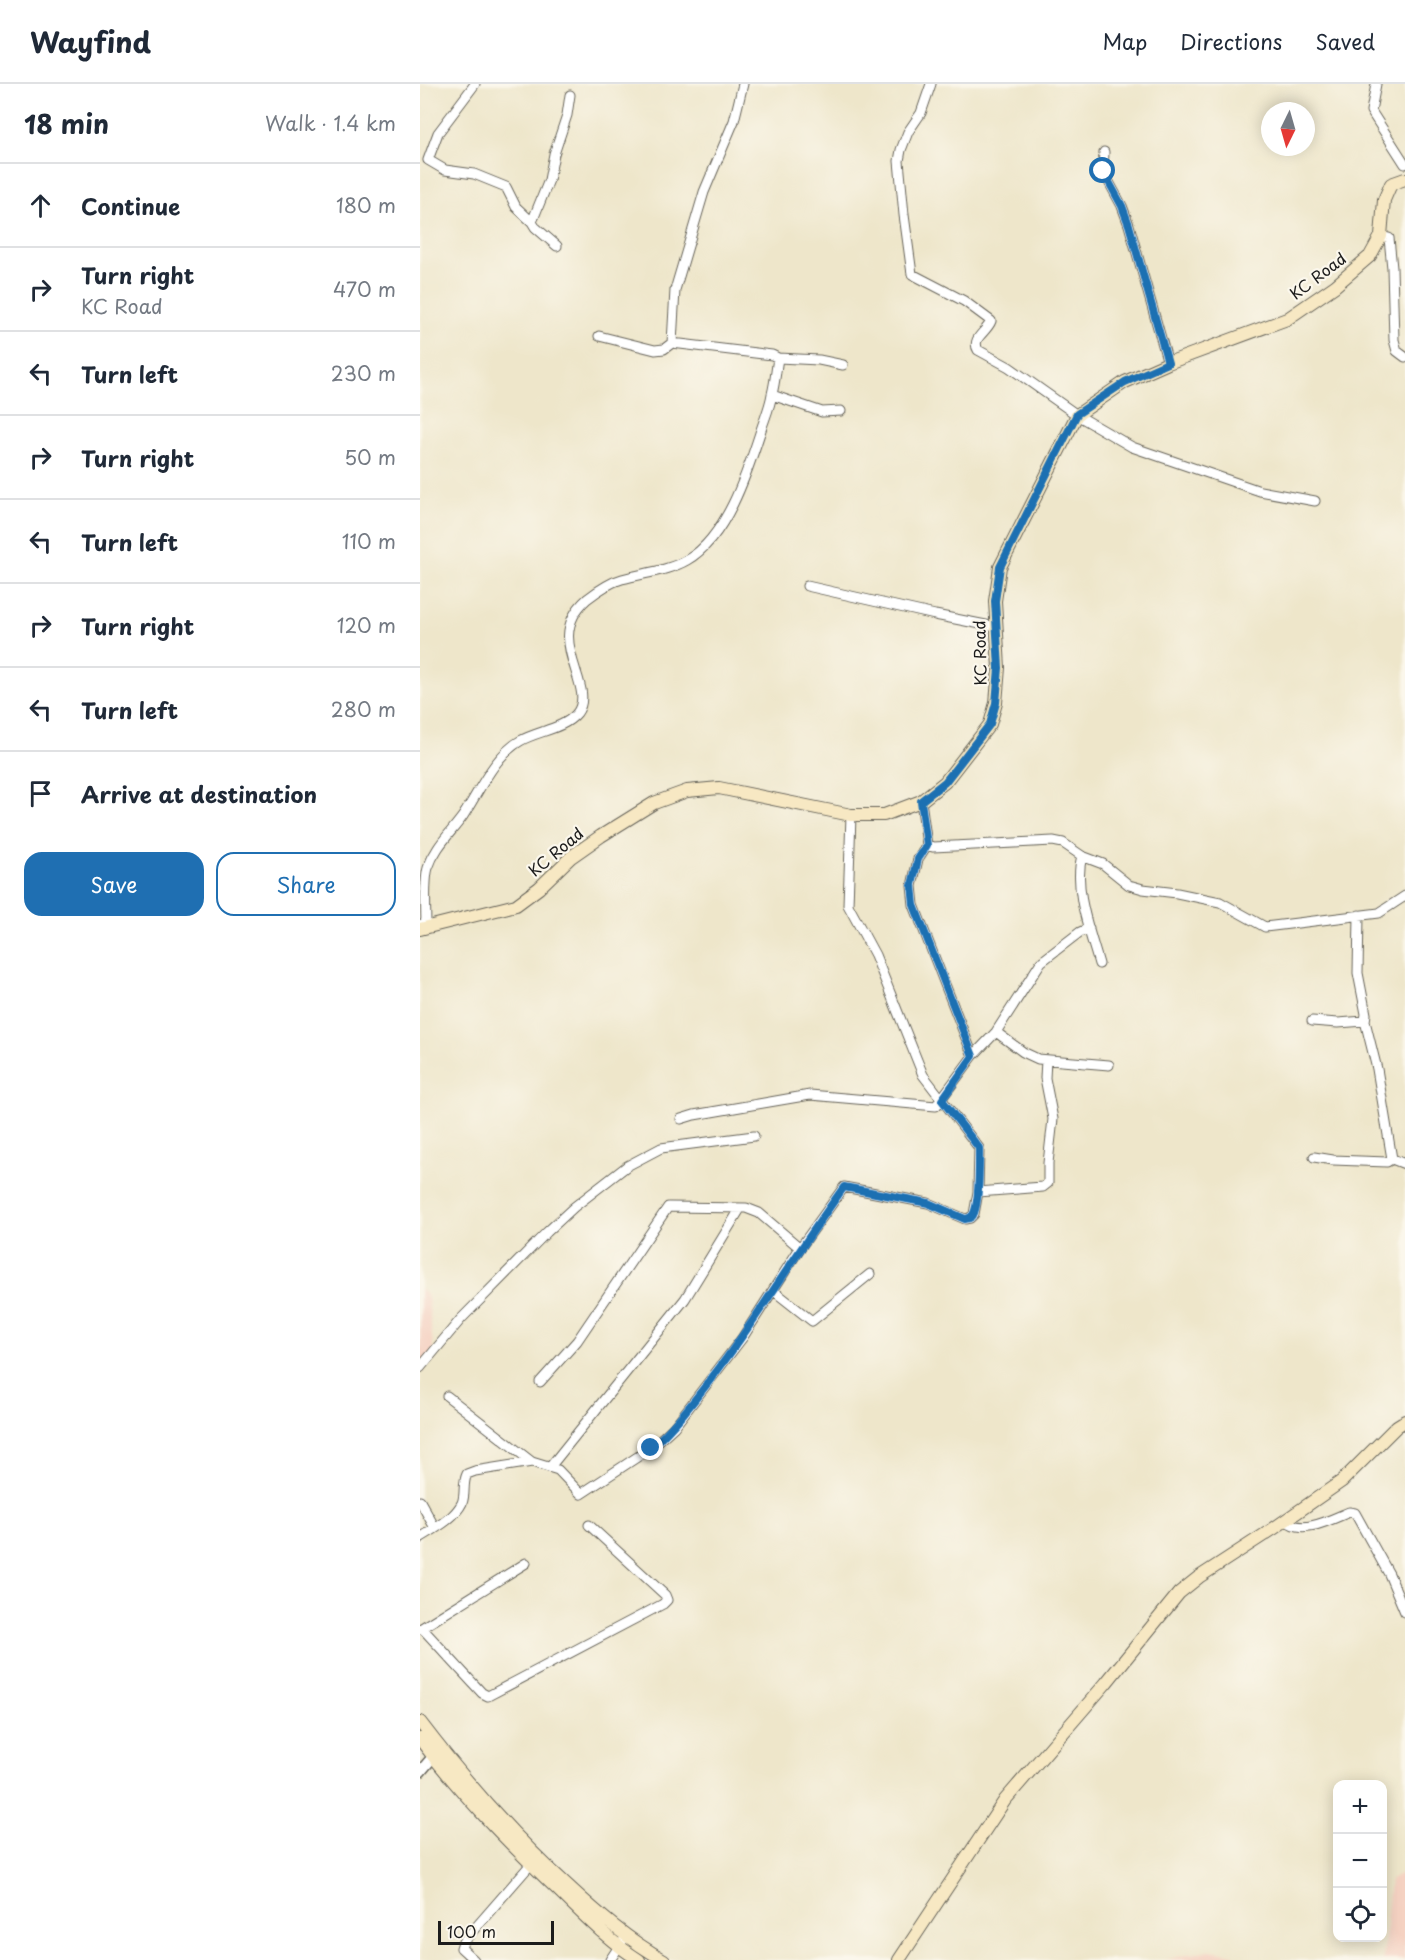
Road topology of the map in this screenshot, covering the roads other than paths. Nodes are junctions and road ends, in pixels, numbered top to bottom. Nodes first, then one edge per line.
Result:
1 (474, 84) edge
2 (743, 84) edge
3 (931, 84) edge
4 (1376, 84) edge
5 (570, 95) dead end
6 (1104, 152) dead end
7 (1405, 164) edge
8 (1405, 179) edge
9 (532, 222) junction
10 (1381, 236) junction
11 (556, 246) dead end
12 (599, 336) dead end
13 (672, 343) junction
14 (1405, 357) edge
15 (778, 358) junction
16 (1168, 363) junction
17 (843, 365) dead end
18 (772, 395) junction
19 (841, 411) dead end
20 (1077, 414) junction
21 (1315, 501) dead end
22 (807, 586) dead end
23 (996, 627) junction
24 (921, 801) junction
25 (851, 815) junction
26 (927, 845) junction
27 (1082, 856) junction
28 (1405, 896) edge
29 (1359, 915) junction
30 (422, 926) edge
31 (1089, 928) junction
32 (1099, 964) dead end
33 (1312, 1021) dead end
34 (1365, 1021) junction
35 (996, 1032) junction
36 (973, 1056) junction
37 (1046, 1060) junction
38 (1109, 1065) dead end
39 (942, 1100) junction
40 (681, 1119) dead end
41 (753, 1136) dead end
42 (1314, 1157) dead end
43 (1392, 1160) junction
44 (1405, 1164) edge
45 (978, 1192) junction
46 (740, 1209) junction
47 (800, 1248) junction
48 (870, 1274) dead end
49 (774, 1291) junction
50 (420, 1368) edge
51 (540, 1382) dead end
52 (447, 1396) dead end
53 (1405, 1421) edge
54 (532, 1462) junction
55 (550, 1467) junction
56 (420, 1501) edge
57 (1286, 1520) junction
58 (589, 1525) dead end
59 (435, 1528) junction
60 (420, 1538) edge
61 (526, 1563) dead end
62 (1405, 1612) edge
63 (421, 1628) edge
64 (420, 1722) edge
65 (420, 1739) edge
66 (437, 1752) junction
67 (420, 1772) edge
68 (531, 1864) junction
69 (623, 1941) junction
70 (474, 1960) edge
71 (610, 1960) edge
72 (639, 1960) edge
73 (664, 1960) edge
74 (899, 1960) edge

1 - 9 street
2 - 13 street
3 - 20 street
4 - 7 street
5 - 9 street
6 - 16 street
8 - 10 main road, KC Road
9 - 11 street
10 - 14 street
10 - 16 main road, KC Road
12 - 13 street
13 - 15 street
15 - 17 street
15 - 18 street
16 - 20 main road, KC Road
18 - 19 street
18 - 30 street
20 - 21 street
20 - 23 main road, KC Road
22 - 23 street
23 - 24 main road, KC Road
24 - 25 main road, KC Road
24 - 26 street
25 - 30 main road, KC Road
25 - 39 street
26 - 27 street
26 - 36 street
27 - 29 street
27 - 31 street
28 - 29 street
29 - 34 street
31 - 32 street
31 - 35 street
33 - 34 street
34 - 43 street
35 - 36 street
35 - 37 street
36 - 39 street
37 - 38 street
37 - 45 street
39 - 40 street
39 - 45 street
41 - 50 street
42 - 43 street
43 - 44 street
45 - 47 street
46 - 47 street
46 - 51 street
46 - 55 street
47 - 49 street
48 - 49 street
49 - 55 street
52 - 54 street
53 - 57 main road
54 - 55 street
54 - 59 street
56 - 59 street
57 - 62 street
57 - 74 main road
58 - 63 street
59 - 60 street
61 - 63 street
64 - 66 main road
65 - 66 main road
66 - 67 street
66 - 68 main road
66 - 69 main road
68 - 69 main road
68 - 70 street
69 - 71 street
69 - 72 main road
69 - 73 main road

